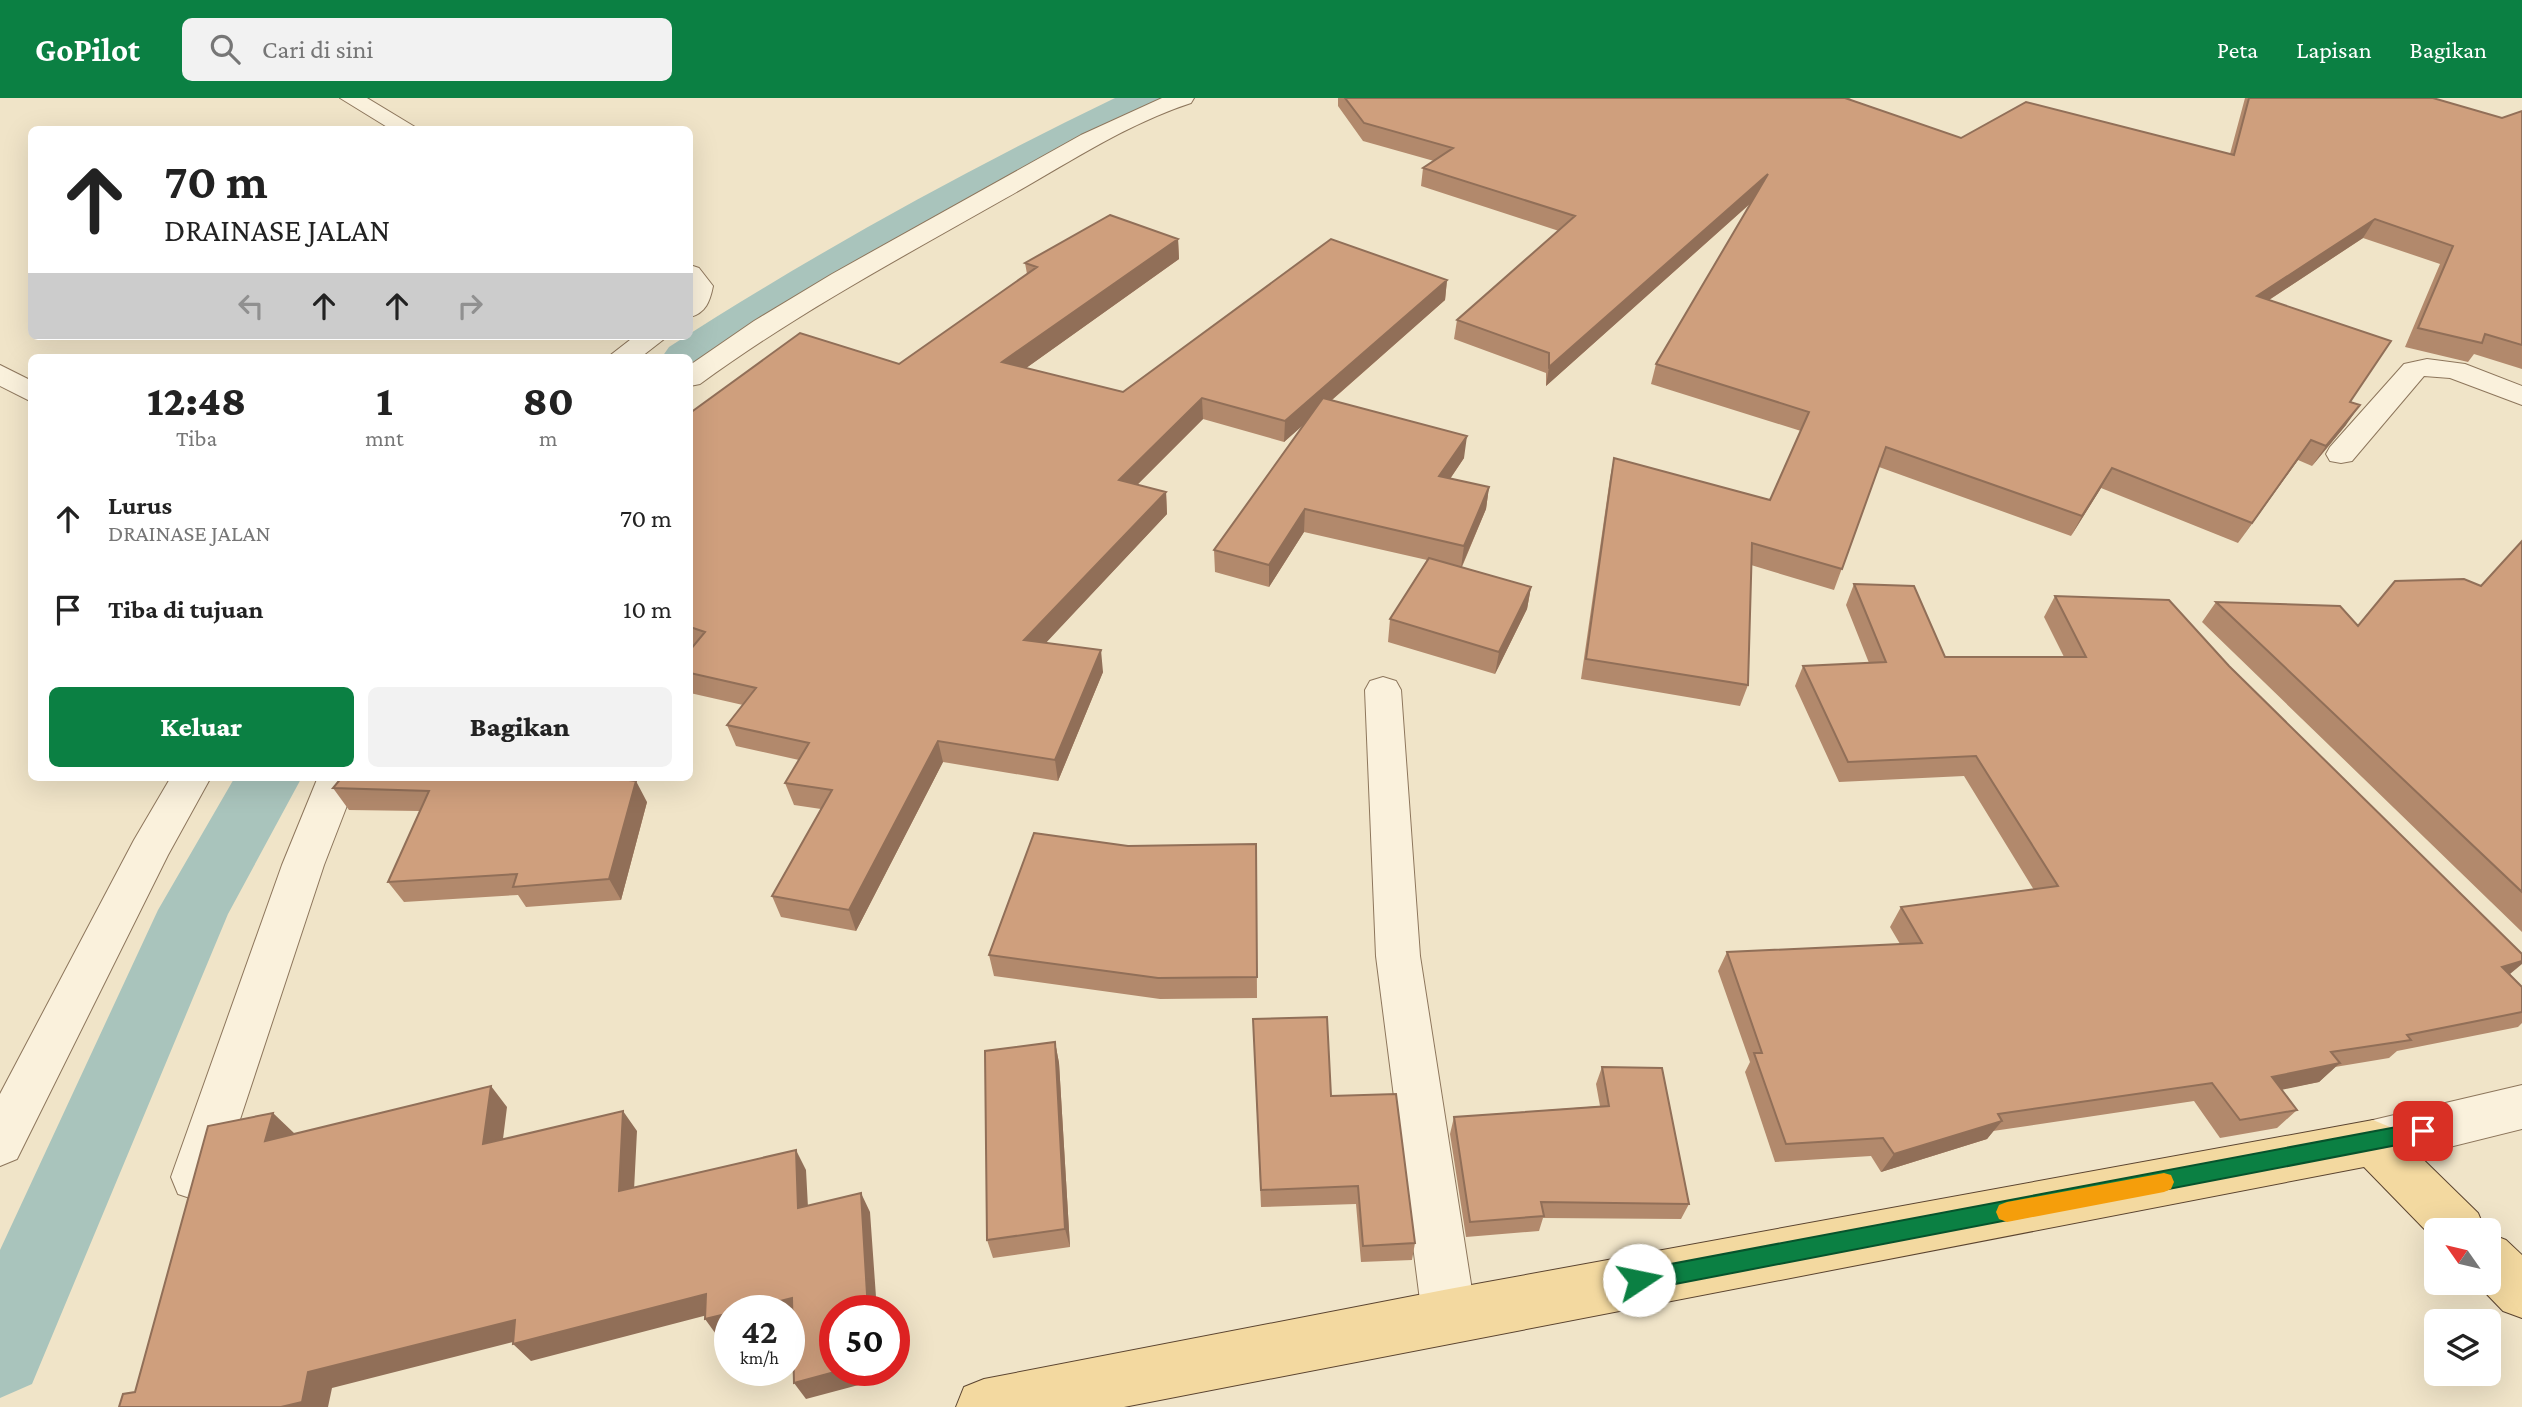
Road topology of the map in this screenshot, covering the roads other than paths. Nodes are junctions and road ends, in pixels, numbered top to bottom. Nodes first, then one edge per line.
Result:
1 (351, 98) edge
2 (1183, 98) edge
3 (402, 126) edge
4 (693, 277) edge
5 (693, 305) edge
6 (647, 340) edge
7 (626, 354) edge
8 (0, 374) edge
9 (693, 376) edge
10 (28, 391) edge
11 (2522, 396) edge
12 (2341, 454) edge
13 (1383, 690) dead end
14 (189, 781) edge
15 (336, 781) edge
16 (2522, 1108) edge
17 (0, 1143) edge
18 (2373, 1143) junction
19 (2448, 1218) edge
20 (183, 1222) edge
21 (2501, 1271) edge
22 (2522, 1292) edge
23 (1449, 1316) junction
24 (1044, 1402) edge
25 (984, 1407) edge

1 - 3 street
2 - 9 street
4 - 5 street
6 - 7 street
8 - 10 street
11 - 12 street
13 - 23 street
14 - 17 street
15 - 20 street
16 - 18 street
18 - 19 main road
18 - 23 main road
21 - 22 main road
23 - 24 main road
24 - 25 main road

